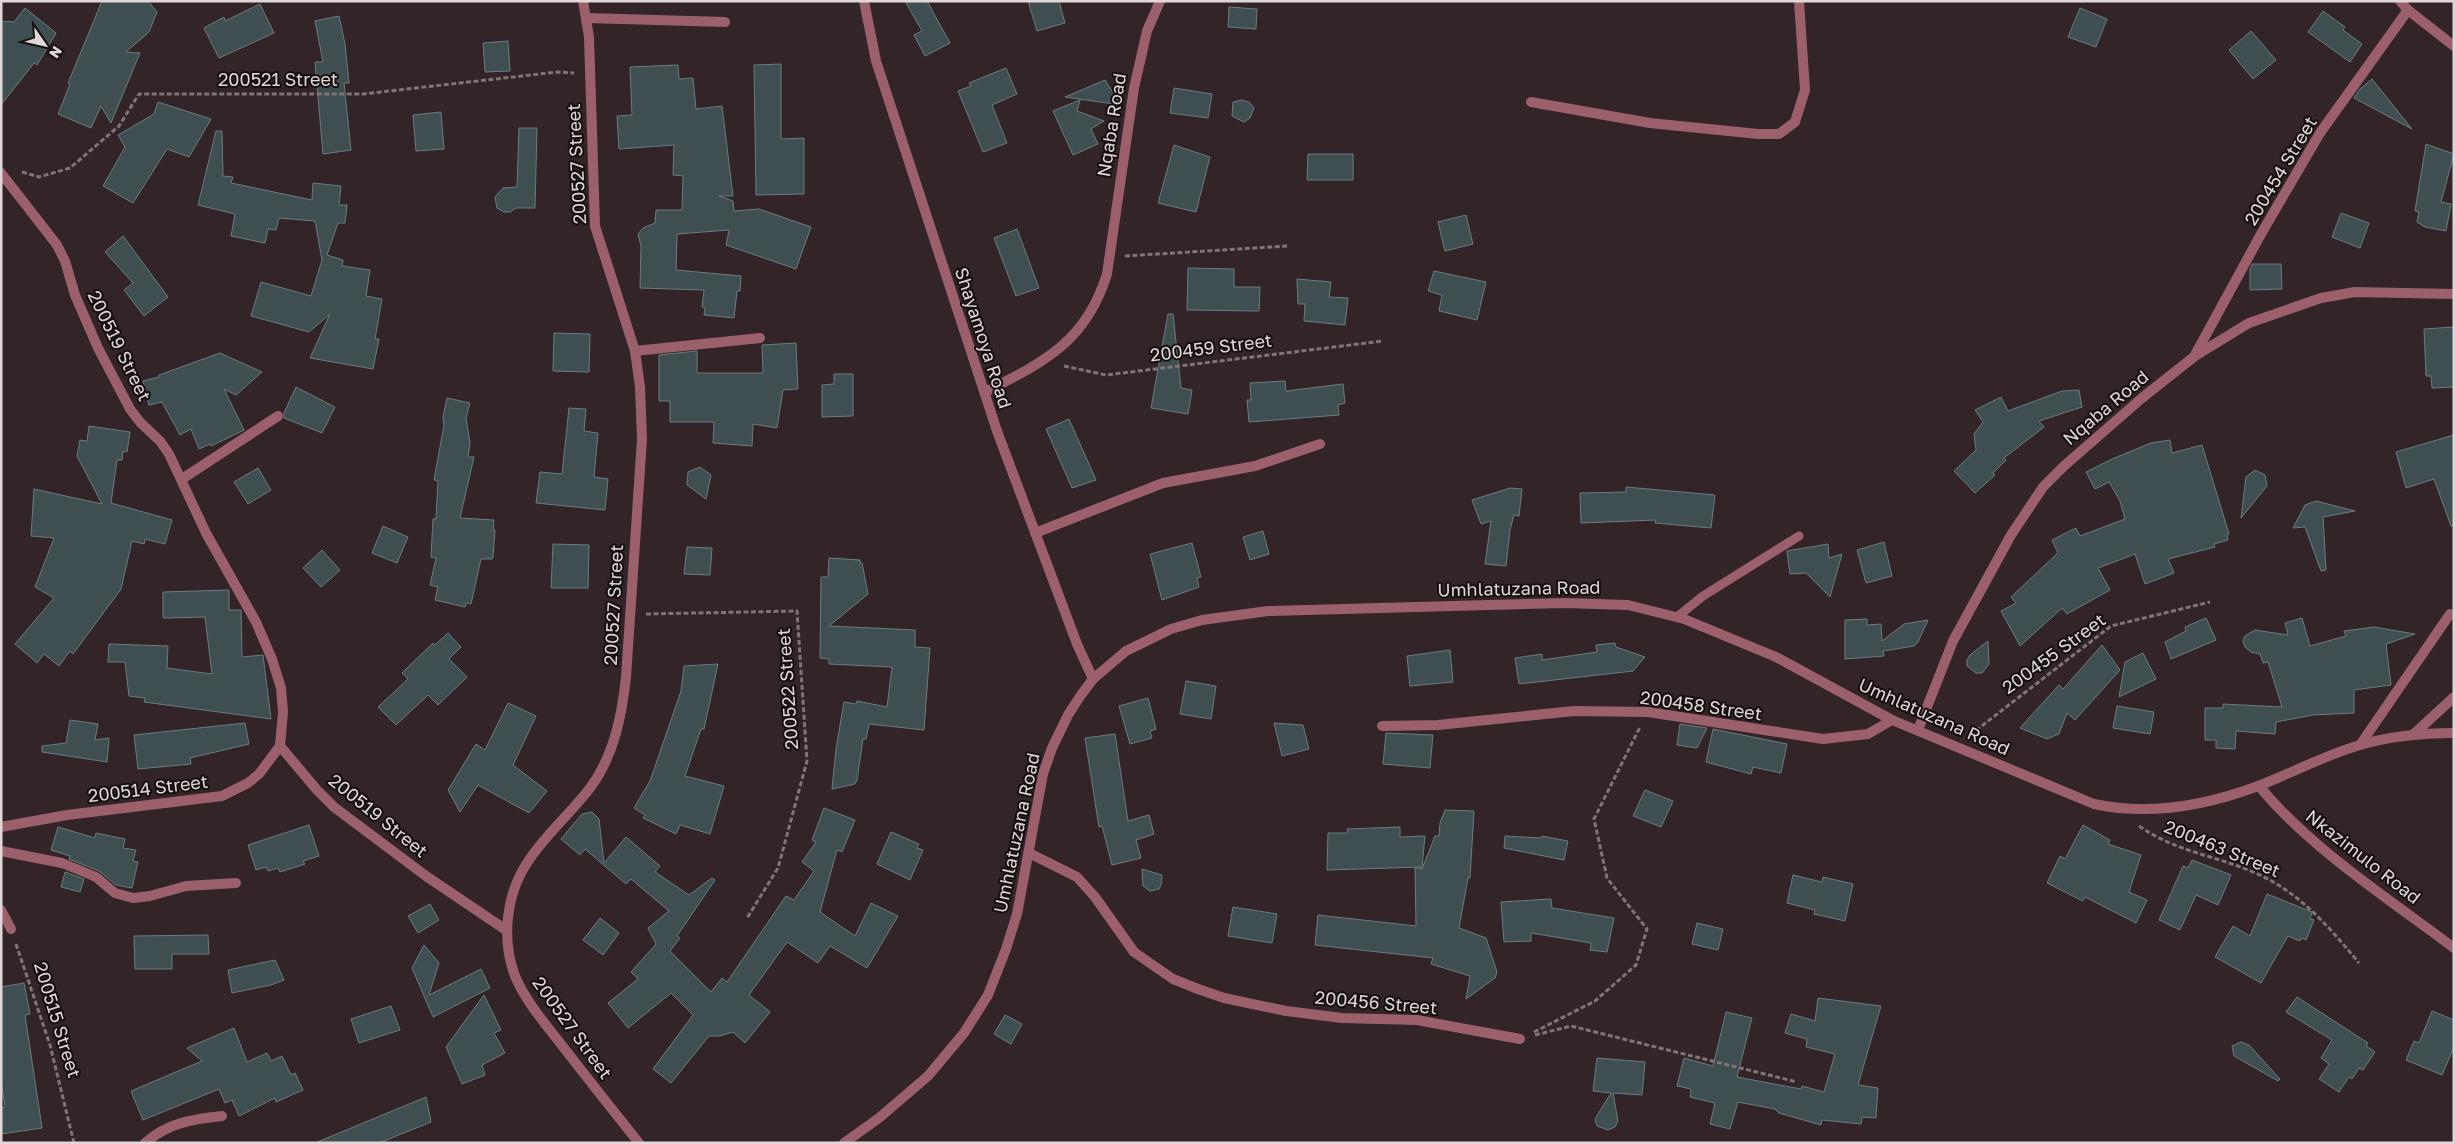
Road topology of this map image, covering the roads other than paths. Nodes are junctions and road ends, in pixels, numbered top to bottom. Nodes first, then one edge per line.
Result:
1 (583, 1) edge
2 (864, 1) edge
3 (1160, 1) edge
4 (1799, 1) edge
5 (2400, 1) edge
6 (2408, 10) junction
7 (587, 18) junction
8 (725, 22) dead end
9 (2454, 46) edge
10 (1531, 102) dead end
11 (1, 173) edge
12 (2454, 294) edge
13 (760, 338) dead end
14 (635, 351) junction
15 (2195, 356) junction
16 (985, 392) junction
17 (278, 416) dead end
18 (1320, 444) dead end
19 (182, 479) junction
20 (1035, 534) junction
21 (1799, 536) dead end
22 (2450, 614) dead end
23 (1677, 617) junction
24 (1093, 679) junction
25 (2454, 697) edge
26 (1892, 720) junction
27 (1382, 726) dead end
28 (1918, 730) junction
29 (2415, 733) junction
30 (2454, 733) edge
31 (2360, 745) junction
32 (280, 746) junction
33 (2259, 786) junction
34 (1, 827) edge
35 (1, 851) edge
36 (1028, 853) junction
37 (236, 883) dead end
38 (1, 910) edge
39 (11, 929) road end
40 (506, 930) junction
41 (2454, 948) edge
42 (1520, 1039) road end
43 (222, 1116) dead end
44 (145, 1143) edge
45 (639, 1143) edge
46 (844, 1143) edge

1 - 7 street, 200527 Street
2 - 16 street, Shayamoya Road
3 - 16 street, Nqaba Road
4 - 10 street
5 - 6 street
6 - 9 street
6 - 15 street, 200454 Street
7 - 8 street
7 - 14 street, 200527 Street
11 - 19 street, 200519 Street
12 - 15 street, Nqaba Road
13 - 14 street
14 - 40 street, 200527 Street
15 - 28 street, Nqaba Road
16 - 20 street, Shayamoya Road
17 - 19 street
18 - 20 street
19 - 32 street, 200519 Street
20 - 24 street, Shayamoya Road
21 - 23 lane
22 - 31 street
23 - 24 street, Umhlatuzana Road
23 - 26 street, Umhlatuzana Road
24 - 36 street, Umhlatuzana Road
25 - 29 street
26 - 27 street, 200458 Street
26 - 28 street, Umhlatuzana Road
28 - 33 street, Umhlatuzana Road
29 - 30 street, Umhlatuzana Road
29 - 31 street, Umhlatuzana Road
31 - 33 street, Umhlatuzana Road
32 - 34 street, 200514 Street
32 - 40 street, 200519 Street
33 - 41 street, Nkazimulo Road
35 - 37 street
36 - 42 street, 200456 Street
36 - 46 street, Umhlatuzana Road
38 - 39 street
40 - 45 street, 200527 Street
43 - 44 street

